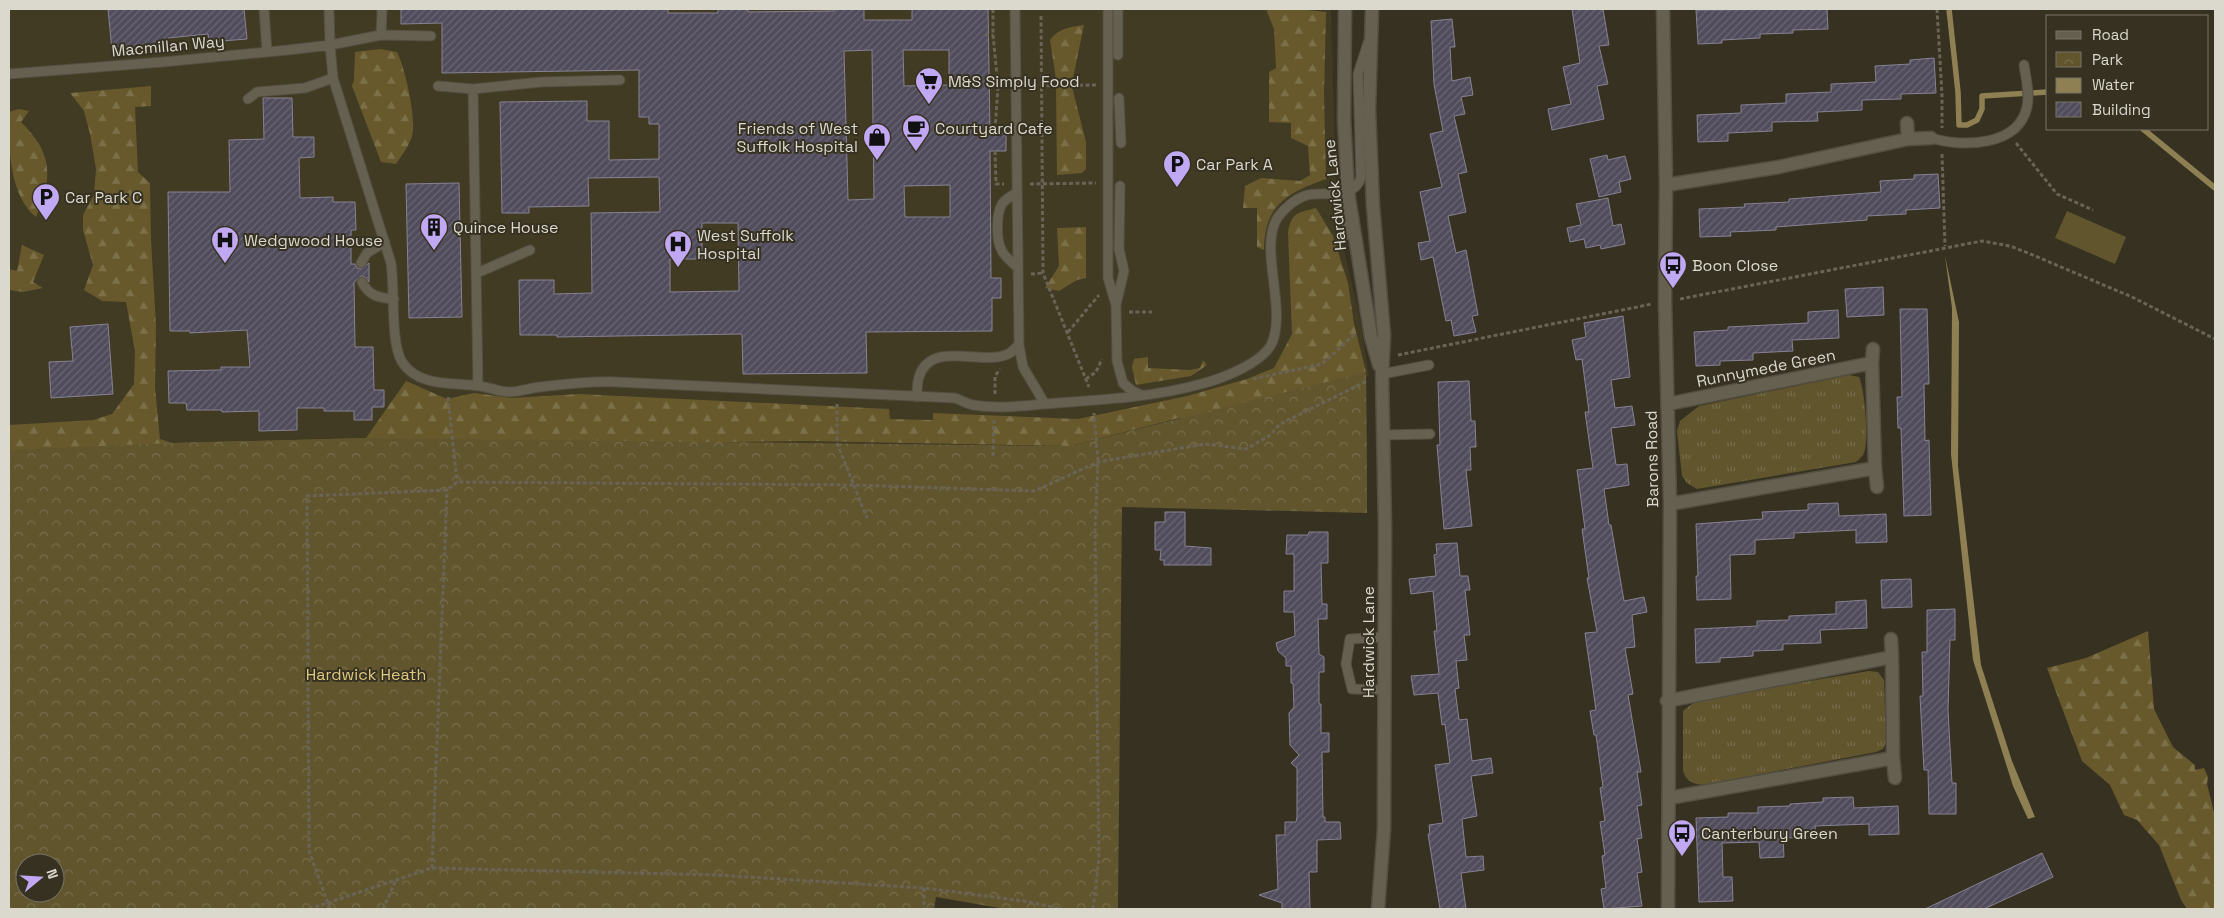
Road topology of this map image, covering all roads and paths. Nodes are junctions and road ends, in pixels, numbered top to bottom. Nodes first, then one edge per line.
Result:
1 (264, 9) edge
2 (329, 9) edge
3 (993, 9) edge
4 (1015, 9) edge
5 (1108, 9) edge
6 (1118, 9) edge
7 (1345, 9) edge
8 (1663, 9) edge
9 (382, 11) dead end
10 (1369, 11) edge
11 (1042, 16) dead end
12 (382, 35) junction
13 (985, 35) dead end
14 (993, 35) junction
15 (1370, 35) junction
16 (431, 36) dead end
17 (330, 45) junction
18 (268, 52) junction
19 (1118, 55) dead end
20 (2024, 65) dead end
21 (9, 74) edge
22 (334, 78) junction
23 (620, 80) dead end
24 (1099, 85) dead end
25 (438, 86) dead end
26 (1046, 86) dead end
27 (473, 89) junction
28 (1119, 98) dead end
29 (248, 99) dead end
30 (1907, 123) dead end
31 (995, 131) dead end
32 (2008, 133) junction
33 (1931, 138) joint
34 (1908, 139) junction
35 (1121, 144) dead end
36 (1054, 183) dead end
37 (1100, 183) dead end
38 (1666, 185) junction
39 (1120, 186) dead end
40 (1017, 192) junction
41 (1348, 192) junction
42 (1332, 195) junction
43 (2093, 210) dead end
44 (385, 242) junction
45 (530, 250) dead end
46 (361, 263) dead end
47 (1018, 268) junction
48 (476, 273) junction
49 (1361, 273) junction
50 (362, 282) dead end
51 (1103, 291) dead end
52 (394, 299) junction
53 (1665, 301) junction
54 (1116, 305) junction
55 (1369, 324) junction
56 (1068, 332) junction
57 (2215, 339) edge
58 (1019, 345) junction
59 (1873, 349) dead end
60 (1392, 356) dead end
61 (1872, 363) junction
62 (1430, 365) dead end
63 (1382, 374) junction
64 (1369, 379) dead end
65 (1250, 380) dead end
66 (478, 385) junction
67 (837, 394) junction
68 (1141, 395) junction
69 (448, 397) dead end
70 (917, 397) junction
71 (1093, 401) junction
72 (1045, 404) junction
73 (1668, 404) junction
74 (1430, 434) dead end
75 (1384, 436) junction
76 (1098, 462) junction
77 (1875, 468) junction
78 (457, 482) junction
79 (855, 485) junction
80 (1876, 487) dead end
81 (447, 490) junction
82 (1670, 504) junction
83 (867, 518) dead end
84 (1384, 638) junction
85 (1891, 639) dead end
86 (1892, 657) junction
87 (1384, 690) junction
88 (1668, 701) junction
89 (1893, 758) junction
90 (1895, 778) dead end
91 (1669, 798) junction
92 (432, 868) junction
93 (397, 879) junction
94 (924, 888) junction
95 (327, 902) junction
96 (309, 909) edge
97 (330, 909) edge
98 (384, 909) edge
99 (924, 909) edge
100 (1062, 909) edge
101 (1093, 909) edge
102 (1378, 909) edge
103 (1668, 909) edge

1 - 18 lane
2 - 17 lane
3 - 14 path
4 - 40 lane
5 - 54 lane
6 - 19 lane
7 - 41 street, Hardwick Lane
8 - 38 street, Barons Road
9 - 12 lane
10 - 15 street, Hardwick Lane
11 - 56 path
12 - 16 lane, Macmillan Way
12 - 17 lane, Macmillan Way
13 - 14 path
14 - 31 path
15 - 41 lane
15 - 63 street, Hardwick Lane
17 - 18 lane, Macmillan Way
17 - 22 lane
18 - 21 lane, Macmillan Way
20 - 32 lane
22 - 29 lane
22 - 44 lane
23 - 27 lane
24 - 26 path
25 - 27 lane
27 - 48 lane
28 - 35 lane
30 - 34 street
32 - 33 lane
32 - 43 path
33 - 34 street
34 - 38 street
36 - 37 path
38 - 53 street, Barons Road
39 - 54 lane
40 - 47 lane
40 - 47 lane
41 - 42 lane
41 - 49 street, Hardwick Lane
42 - 49 lane
42 - 68 lane
44 - 46 lane
44 - 52 lane
45 - 48 lane
47 - 58 lane
48 - 66 lane
49 - 55 street, Hardwick Lane
50 - 52 lane
51 - 56 path
52 - 66 lane
53 - 57 path
53 - 60 path
53 - 73 street, Barons Road
54 - 68 lane
55 - 63 street, Hardwick Lane
55 - 65 path
56 - 71 path
58 - 70 lane
58 - 72 lane
59 - 61 street
61 - 73 street, Runnymede Green
61 - 77 street
62 - 63 lane
63 - 75 street, Hardwick Lane
64 - 76 path
66 - 67 lane
67 - 70 lane
67 - 79 path
68 - 71 lane
69 - 78 path
70 - 72 lane
71 - 72 lane
71 - 76 path
73 - 82 street, Barons Road
74 - 75 lane
75 - 84 street, Hardwick Lane
76 - 79 path
76 - 101 path
77 - 80 street
77 - 82 street
78 - 79 path
78 - 81 path
79 - 83 path
81 - 92 path
81 - 95 path
82 - 88 street, Barons Road
84 - 87 street, Hardwick Lane
84 - 87 lane
85 - 86 street
86 - 88 street
86 - 89 street
87 - 102 street, Hardwick Lane
88 - 91 street, Barons Road
89 - 90 street
89 - 91 street
91 - 103 street, Barons Road
92 - 93 path
92 - 94 path
93 - 95 path
93 - 98 path
94 - 99 path
94 - 100 path
95 - 96 path
95 - 97 path

